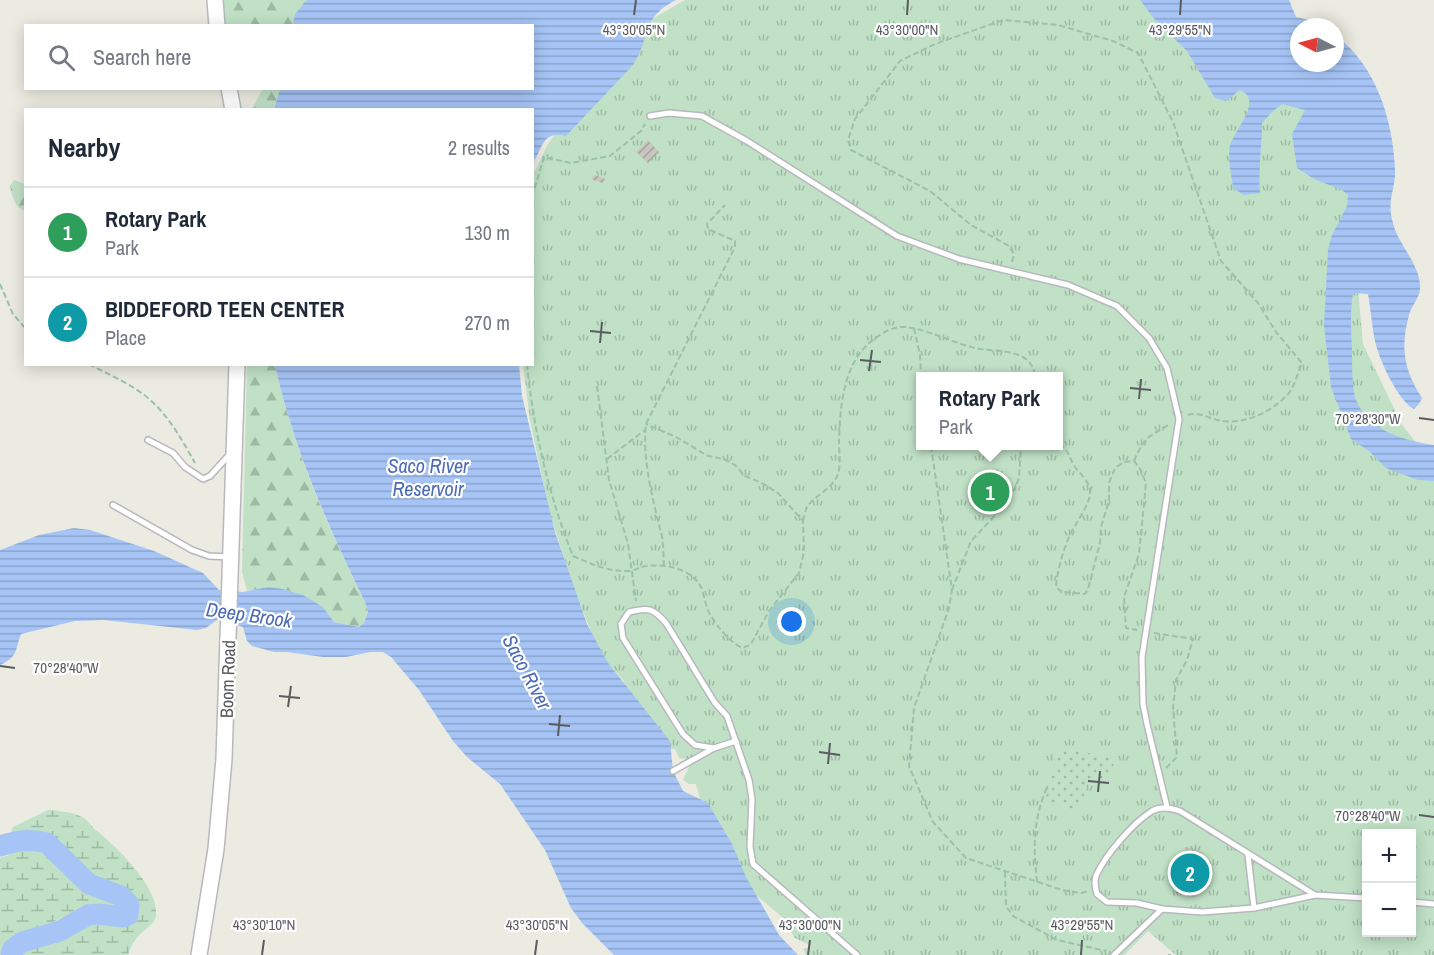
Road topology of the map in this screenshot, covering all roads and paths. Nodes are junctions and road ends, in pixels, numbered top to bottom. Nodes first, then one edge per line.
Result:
1 (214, 0) edge
2 (217, 24) edge
3 (229, 90) edge
4 (233, 108) edge
5 (650, 116) joint
6 (534, 191) edge
7 (725, 205) dead end
8 (1010, 271) junction
9 (0, 284) edge
10 (24, 327) edge
11 (914, 328) junction
12 (93, 366) edge
13 (237, 366) edge
14 (526, 366) edge
15 (921, 372) edge
16 (1034, 372) edge
17 (597, 386) dead end
18 (1179, 419) junction
19 (646, 424) junction
20 (645, 430) junction
21 (148, 440) dead end
22 (1063, 447) edge
23 (236, 448) junction
24 (932, 450) edge
25 (1021, 450) edge
26 (605, 460) junction
27 (1134, 461) junction
28 (203, 479) junction
29 (113, 505) dead end
30 (803, 521) junction
31 (232, 561) junction
32 (664, 566) junction
33 (632, 571) junction
34 (952, 590) junction
35 (638, 610) junction
36 (1146, 631) junction
37 (736, 741) junction
38 (714, 748) junction
39 (673, 771) dead end
40 (1158, 774) junction
41 (1047, 786) dead end
42 (1167, 807) junction
43 (1248, 855) junction
44 (1005, 872) junction
45 (1037, 882) junction
46 (1096, 890) junction
47 (1315, 894) junction
48 (1362, 898) edge
49 (1416, 902) edge
50 (1434, 904) edge
51 (1254, 908) junction
52 (1162, 909) junction
53 (1114, 954) edge
54 (199, 955) edge
55 (857, 955) edge

1 - 2 street
3 - 4 street
5 - 6 path
5 - 8 lane
7 - 19 path
8 - 18 lane
8 - 18 path
9 - 10 path
11 - 15 path
11 - 16 path
11 - 30 path
12 - 28 path
13 - 23 street, Boom Road
14 - 33 path
17 - 26 path
18 - 27 path
18 - 36 lane
19 - 20 path
19 - 30 path
20 - 26 path
20 - 32 path
21 - 28 lane
22 - 27 path
23 - 28 lane
23 - 31 street, Boom Road
24 - 34 path
25 - 34 path
26 - 33 path
27 - 36 path
29 - 31 lane
30 - 32 path
31 - 54 street, Boom Road
32 - 33 path
33 - 35 path
34 - 44 path
35 - 37 lane
35 - 38 lane
36 - 40 lane
36 - 40 path
37 - 38 lane
37 - 55 lane
38 - 39 lane
40 - 42 lane
41 - 45 path
42 - 43 lane
42 - 46 lane
43 - 47 lane
43 - 51 lane
44 - 45 path
44 - 53 path
45 - 46 path
46 - 52 lane
47 - 48 lane
47 - 51 lane
49 - 50 lane
51 - 52 lane
52 - 53 lane

